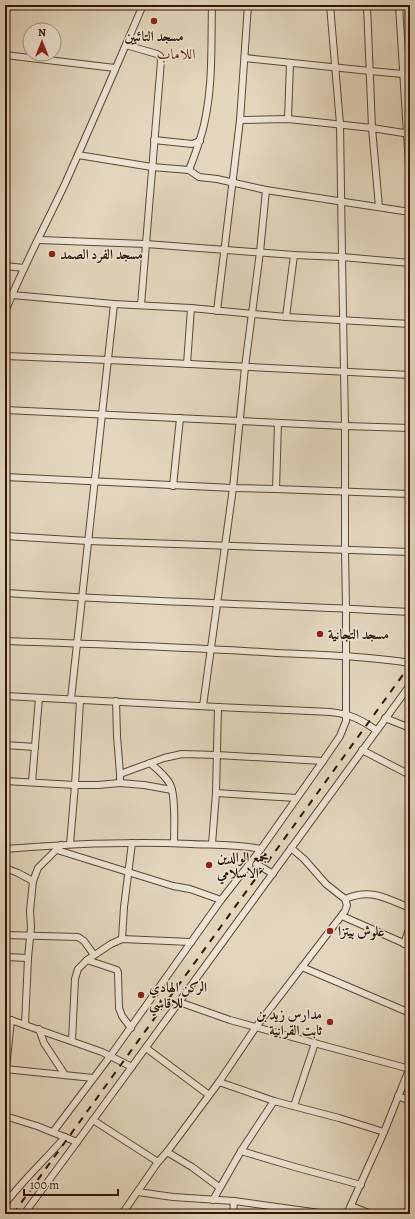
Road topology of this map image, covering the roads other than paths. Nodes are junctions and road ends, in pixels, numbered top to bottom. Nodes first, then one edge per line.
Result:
1 (142, 5) edge
2 (212, 5) edge
3 (236, 5) edge
4 (248, 5) edge
5 (278, 5) edge
6 (330, 5) edge
7 (367, 5) edge
8 (400, 5) edge
9 (126, 45) junction
10 (5, 55) edge
11 (245, 58) junction
12 (290, 63) junction
13 (116, 68) junction
14 (336, 68) junction
15 (370, 71) junction
16 (403, 74) junction
17 (408, 103) edge
18 (288, 119) junction
19 (240, 120) junction
20 (340, 124) junction
21 (372, 128) junction
22 (409, 134) edge
23 (154, 140) junction
24 (200, 141) junction
25 (78, 155) junction
26 (152, 167) junction
27 (190, 170) junction
28 (410, 182) edge
29 (232, 183) junction
30 (266, 190) junction
31 (341, 201) junction
32 (379, 207) junction
33 (410, 212) edge
34 (39, 240) junction
35 (146, 244) junction
36 (225, 249) junction
37 (260, 252) junction
38 (294, 255) junction
39 (342, 257) junction
40 (410, 263) edge
41 (5, 266) edge
42 (24, 268) junction
43 (12, 295) junction
44 (114, 304) junction
45 (141, 305) junction
46 (192, 308) junction
47 (217, 311) junction
48 (5, 312) edge
49 (251, 315) junction
50 (286, 317) junction
51 (343, 321) junction
52 (410, 324) edge
53 (5, 356) edge
54 (108, 360) junction
55 (187, 364) junction
56 (245, 367) junction
57 (344, 372) junction
58 (410, 375) edge
59 (5, 410) edge
60 (102, 414) junction
61 (180, 418) junction
62 (239, 421) junction
63 (278, 423) junction
64 (345, 426) junction
65 (410, 428) edge
66 (5, 477) edge
67 (95, 482) junction
68 (173, 486) junction
69 (233, 488) junction
70 (276, 488) junction
71 (346, 491) junction
72 (410, 494) edge
73 (5, 536) edge
74 (88, 541) junction
75 (226, 545) junction
76 (345, 550) junction
77 (410, 552) edge
78 (5, 593) edge
79 (81, 598) junction
80 (216, 603) junction
81 (346, 608) junction
82 (410, 612) edge
83 (5, 641) edge
84 (77, 644) junction
85 (210, 649) junction
86 (345, 657) junction
87 (410, 663) edge
88 (410, 685) edge
89 (5, 696) edge
90 (39, 698) junction
91 (71, 699) junction
92 (80, 700) junction
93 (116, 701) junction
94 (203, 706) junction
95 (218, 708) junction
96 (346, 713) junction
97 (385, 718) junction
98 (410, 728) edge
99 (376, 730) junction
100 (5, 746) edge
101 (35, 747) junction
102 (362, 750) junction
103 (217, 755) junction
104 (323, 761) junction
105 (150, 763) junction
106 (120, 774) junction
107 (410, 775) edge
108 (5, 781) edge
109 (32, 782) junction
110 (120, 783) junction
111 (75, 785) junction
112 (172, 790) junction
113 (216, 793) junction
114 (296, 798) junction
115 (410, 832) edge
116 (410, 840) edge
117 (132, 843) junction
118 (174, 843) junction
119 (70, 844) junction
120 (212, 844) junction
121 (59, 847) junction
122 (291, 848) junction
123 (5, 849) edge
124 (261, 849) junction
125 (252, 860) junction
126 (5, 868) edge
127 (129, 872) junction
128 (273, 874) junction
129 (33, 881) junction
130 (345, 899) junction
131 (221, 900) junction
132 (410, 908) edge
133 (342, 916) junction
134 (410, 926) edge
135 (5, 935) edge
136 (30, 936) junction
137 (122, 939) junction
138 (191, 942) junction
139 (407, 945) edge
140 (94, 955) junction
141 (5, 957) edge
142 (28, 958) junction
143 (86, 960) junction
144 (302, 967) junction
145 (179, 1002) junction
146 (410, 1013) edge
147 (8, 1019) edge
148 (25, 1025) junction
149 (256, 1027) junction
150 (131, 1028) junction
151 (39, 1029) junction
152 (72, 1041) junction
153 (315, 1043) junction
154 (146, 1048) junction
155 (111, 1056) junction
156 (132, 1067) junction
157 (6, 1069) edge
158 (410, 1069) edge
159 (65, 1075) junction
160 (5, 1078) edge
161 (93, 1078) junction
162 (220, 1082) junction
163 (209, 1095) junction
164 (398, 1096) junction
165 (274, 1101) junction
166 (410, 1101) edge
167 (294, 1106) junction
168 (5, 1116) edge
169 (93, 1120) junction
170 (53, 1132) junction
171 (384, 1132) junction
172 (65, 1137) junction
173 (77, 1142) junction
174 (241, 1151) junction
175 (167, 1152) junction
176 (158, 1162) junction
177 (361, 1185) junction
178 (219, 1187) junction
179 (138, 1192) junction
180 (213, 1200) junction
181 (234, 1201) junction
182 (5, 1204) edge
183 (351, 1206) junction
184 (24, 1214) edge
185 (122, 1214) edge
186 (233, 1214) edge
187 (327, 1214) edge
188 (347, 1214) edge
189 (371, 1214) edge

1 - 9 street
2 - 24 street
3 - 4 street
4 - 5 street
4 - 11 street
6 - 14 street
7 - 15 street
8 - 16 street
9 - 13 street
9 - 23 street
10 - 13 street
11 - 12 street
11 - 19 street
12 - 14 street
12 - 18 street
13 - 25 street
14 - 15 street
14 - 20 street
15 - 16 street
15 - 21 street
16 - 17 street
17 - 22 street
18 - 19 street
18 - 20 street
19 - 29 street
20 - 21 street
20 - 31 street
21 - 22 street
21 - 32 street
22 - 28 street
23 - 24 street
23 - 26 street
24 - 27 street
25 - 26 street
25 - 34 street
26 - 27 street
26 - 35 street
27 - 29 street
29 - 30 street
29 - 36 street
30 - 31 street
30 - 37 street
31 - 32 street
31 - 39 street
32 - 33 street
34 - 35 street
34 - 42 street
35 - 36 street
35 - 45 street
36 - 37 street
36 - 47 street
37 - 38 street
37 - 49 street
38 - 39 street
38 - 50 street
39 - 40 street
39 - 51 street
41 - 42 street
42 - 43 street
43 - 44 street
43 - 48 street
44 - 45 street
44 - 54 street
45 - 46 street
46 - 47 street
46 - 55 street
47 - 49 street
49 - 50 street
49 - 56 street
50 - 51 street
51 - 52 street
51 - 57 street
53 - 54 street
54 - 55 street
54 - 60 street
55 - 56 street
56 - 57 street
56 - 62 street
57 - 58 street
57 - 64 street
59 - 60 street
60 - 61 street
60 - 67 street
61 - 62 street
61 - 68 street
62 - 63 street
62 - 69 street
63 - 64 street
63 - 70 street
64 - 65 street
64 - 71 street
66 - 67 street
67 - 68 street
67 - 74 street
68 - 69 street
69 - 70 street
69 - 75 street
70 - 71 street
71 - 72 street
71 - 76 street
73 - 74 street
74 - 75 street
74 - 79 street
75 - 76 street
75 - 80 street
76 - 77 street
76 - 81 street
78 - 79 street
79 - 80 street
79 - 84 street
80 - 81 street
80 - 85 street
81 - 82 street
81 - 86 street
83 - 84 street
84 - 85 street
84 - 91 street
85 - 86 street
85 - 94 street
86 - 87 street
86 - 96 street
88 - 97 street
89 - 90 street
90 - 91 street
90 - 101 street
91 - 92 street
92 - 93 street
92 - 111 street
93 - 94 street
93 - 106 street
94 - 95 street
95 - 96 street
95 - 103 street
96 - 99 street
96 - 104 street
97 - 98 street
97 - 99 street
99 - 102 street
100 - 101 street
101 - 109 street
102 - 107 street
102 - 122 street
103 - 104 street
103 - 105 street
103 - 113 street
104 - 114 street
105 - 106 street
105 - 112 street
106 - 110 street
108 - 109 street
109 - 111 street
110 - 111 street
110 - 112 street
111 - 119 street
112 - 118 street
113 - 114 street
113 - 120 street
114 - 124 street
115 - 116 street
117 - 118 street
117 - 119 street
117 - 127 street
118 - 120 street
119 - 121 street
120 - 124 street
121 - 123 street
121 - 127 street
121 - 129 street
122 - 128 street
122 - 130 street
124 - 125 street
125 - 128 street
125 - 131 street
126 - 129 street
127 - 131 street
127 - 137 street
128 - 145 street
129 - 136 street
130 - 132 street
130 - 133 street
131 - 138 street
133 - 139 street
133 - 144 street
134 - 139 street
135 - 136 street
136 - 140 street
136 - 142 street
137 - 138 street
137 - 140 street
138 - 150 street
140 - 143 street
141 - 142 street
142 - 148 street
143 - 150 street
143 - 152 street
144 - 146 street
144 - 149 street
145 - 149 street
145 - 154 street
147 - 148 street
147 - 157 street
148 - 151 street
149 - 153 street
149 - 162 street
150 - 155 street
151 - 152 street
151 - 159 street
152 - 155 street
153 - 158 street
153 - 167 street
154 - 156 street
154 - 163 street
155 - 156 street
155 - 161 street
156 - 169 street
157 - 159 street
157 - 160 street
158 - 164 street
159 - 161 street
161 - 170 street
162 - 163 street
162 - 165 street
163 - 175 street
164 - 166 street
164 - 171 street
165 - 167 street
165 - 174 street
167 - 171 street
168 - 170 street
169 - 173 street
169 - 176 street
170 - 172 street
171 - 177 street
172 - 173 street
172 - 182 street
173 - 184 street
174 - 177 street
174 - 178 street
175 - 176 street
175 - 178 street
176 - 179 street
177 - 183 street
178 - 180 street
179 - 180 street
179 - 185 street
180 - 181 street
181 - 186 street
181 - 187 street
183 - 188 street
183 - 189 street

